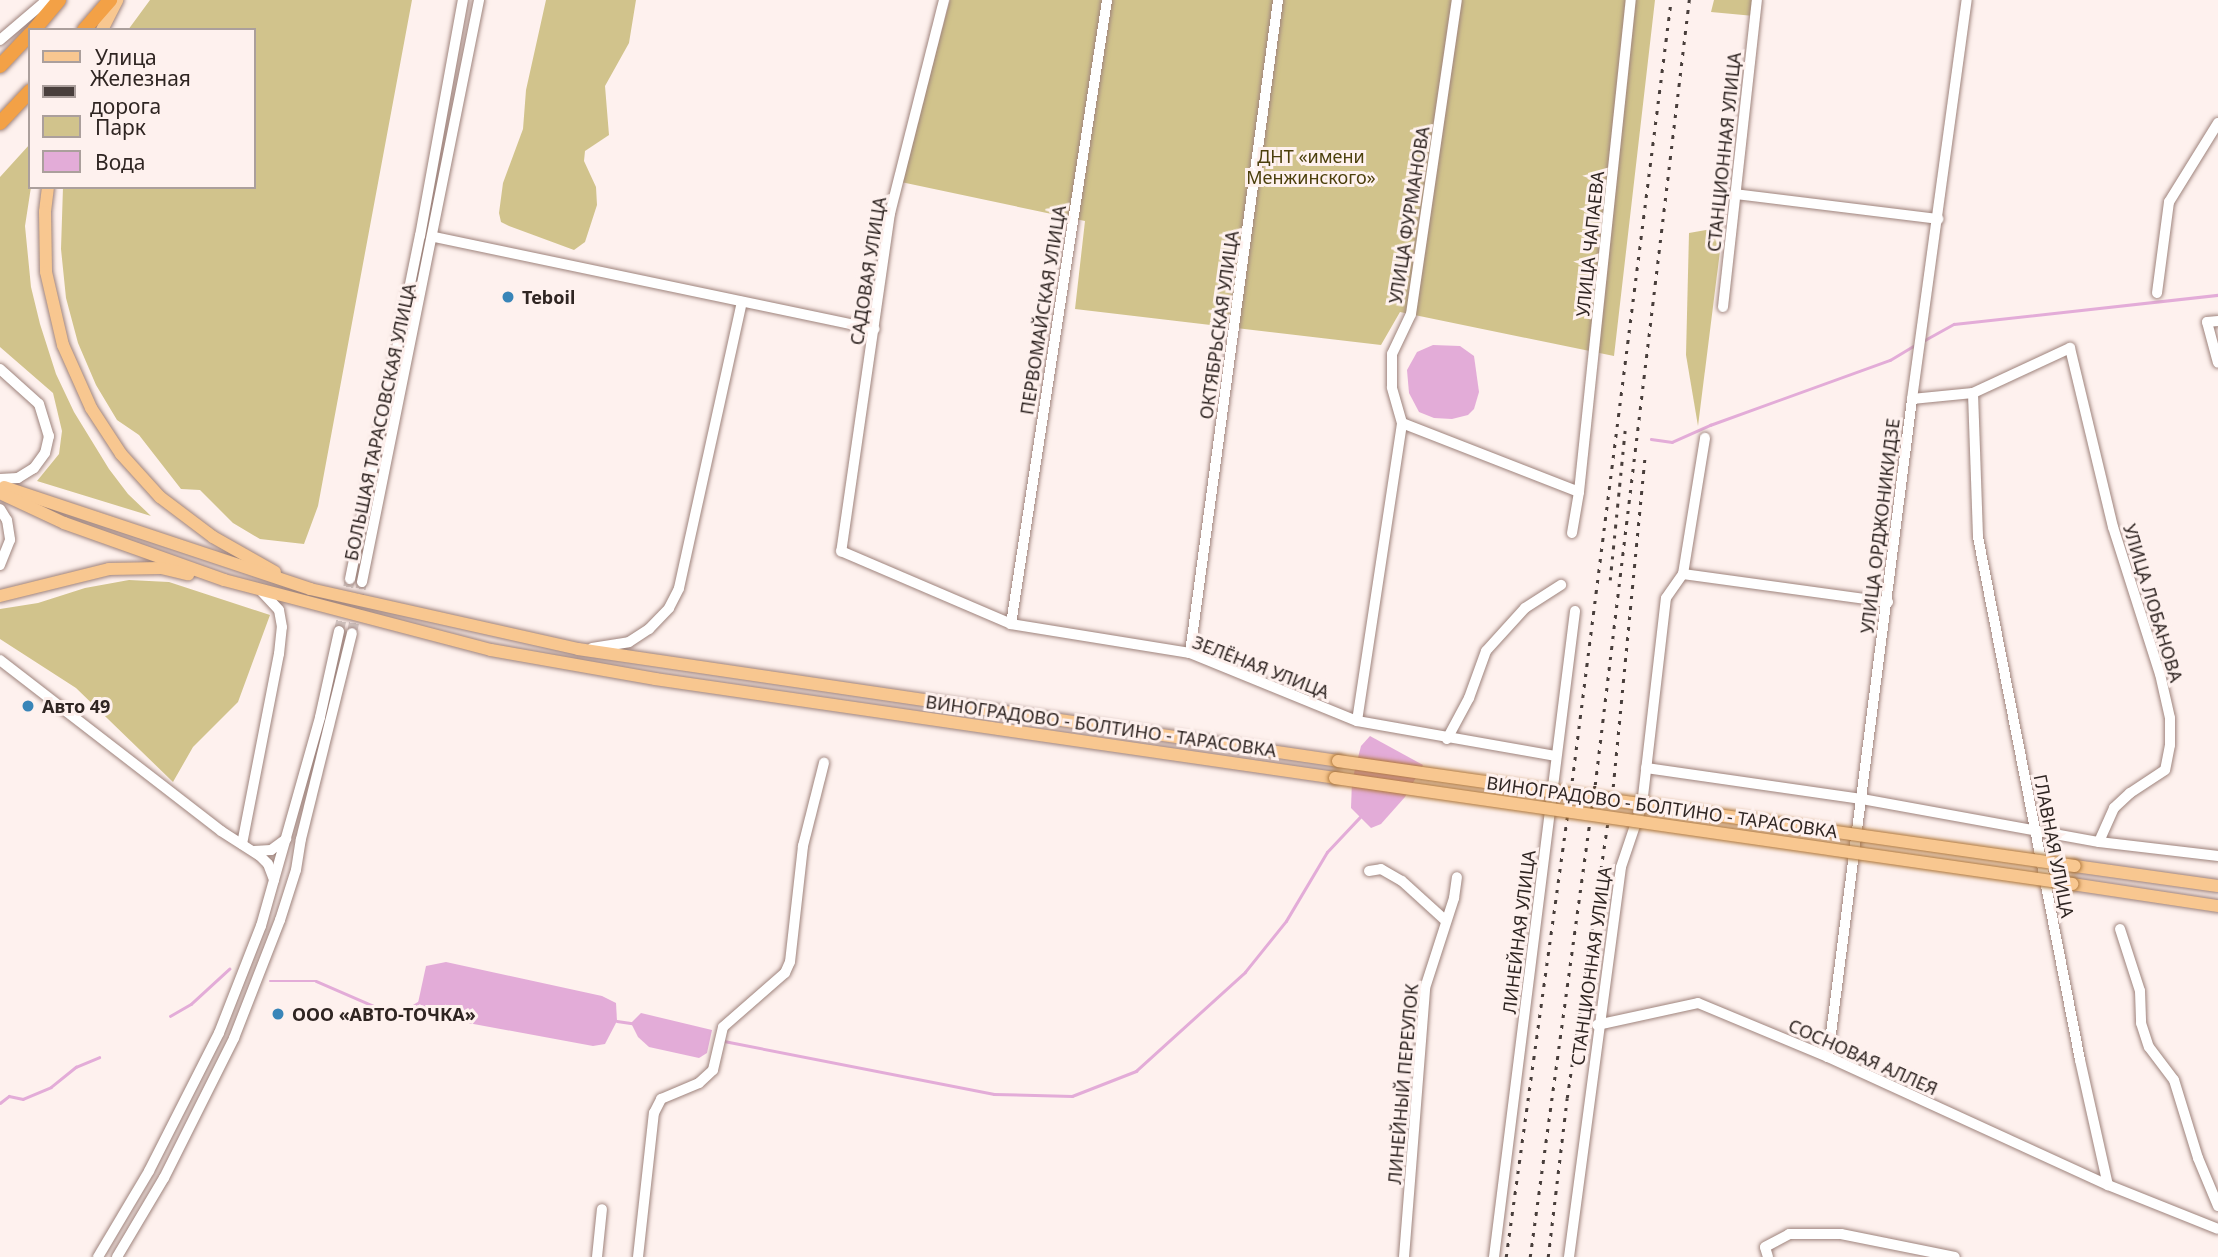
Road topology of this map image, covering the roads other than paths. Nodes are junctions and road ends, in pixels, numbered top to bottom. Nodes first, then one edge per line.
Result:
1 (47, 0) edge
2 (59, 0) edge
3 (110, 0) edge
4 (117, 0) edge
5 (463, 0) edge
6 (479, 0) edge
7 (944, 0) edge
8 (1107, 0) edge
9 (1279, 0) edge
10 (1457, 0) edge
11 (1631, 0) edge
12 (1757, 0) edge
13 (1967, 0) edge
14 (36, 28) edge
15 (86, 28) edge
16 (103, 28) edge
17 (28, 36) edge
18 (0, 40) edge
19 (0, 66) edge
20 (28, 93) edge
21 (0, 123) edge
22 (2218, 123) edge
23 (48, 189) edge
24 (1735, 194) junction
25 (1938, 219) junction
26 (434, 237) junction
27 (2157, 293) dead end
28 (742, 302) junction
29 (1723, 307) dead end
30 (2213, 321) edge
31 (874, 329) junction
32 (2218, 363) edge
33 (0, 369) edge
34 (1973, 393) junction
35 (1912, 399) junction
36 (1402, 423) junction
37 (1705, 438) dead end
38 (0, 480) edge
39 (0, 486) edge
40 (1579, 492) junction
41 (0, 493) edge
42 (0, 509) edge
43 (1572, 533) dead end
44 (841, 551) joint
45 (0, 565) edge
46 (1683, 574) junction
47 (350, 579) tunnel mouth
48 (224, 580) junction
49 (362, 582) tunnel mouth
50 (1561, 585) dead end
51 (310, 589) junction
52 (258, 590) junction
53 (0, 596) edge
54 (1888, 603) junction
55 (1574, 611) dead end
56 (1011, 624) junction
57 (338, 631) tunnel mouth
58 (352, 633) tunnel mouth
59 (578, 649) junction
60 (1190, 653) junction
61 (0, 660) edge
62 (1357, 721) junction
63 (1447, 739) junction
64 (1555, 756) junction
65 (824, 763) dead end
66 (1646, 768) junction
67 (1862, 799) junction
68 (2035, 828) junction
69 (286, 838) junction
70 (2099, 842) junction
71 (242, 844) junction
72 (254, 851) junction
73 (2218, 856) edge
74 (1369, 871) dead end
75 (1457, 877) dead end
76 (275, 884) junction
77 (2218, 887) edge
78 (2218, 906) edge
79 (1446, 921) junction
80 (2120, 929) dead end
81 (1597, 1025) junction
82 (1828, 1057) junction
83 (2108, 1185) junction
84 (2218, 1206) edge
85 (602, 1209) dead end
86 (2218, 1229) edge
87 (1767, 1252) edge
88 (98, 1257) edge
89 (117, 1257) edge
90 (597, 1257) edge
91 (638, 1257) edge
92 (1404, 1257) edge
93 (1494, 1257) edge
94 (1569, 1257) edge
95 (1955, 1257) edge

1 - 18 street
2 - 14 highway
3 - 15 highway
4 - 16 main road
5 - 47 street, БОЛЬШАЯ ТАРАСОВСКАЯ УЛИЦА
6 - 26 street, БОЛЬШАЯ ТАРАСОВСКАЯ УЛИЦА
7 - 31 street, САДОВАЯ УЛИЦА
8 - 56 street, ПЕРВОМАЙСКАЯ УЛИЦА
9 - 60 street, ОКТЯБРЬСКАЯ УЛИЦА
10 - 36 street, УЛИЦА ФУРМАНОВА
11 - 40 street, УЛИЦА ЧАПАЕВА
12 - 24 street, СТАНЦИОННАЯ УЛИЦА
13 - 25 street, УЛИЦА ОРДЖОНИКИДЗЕ
17 - 19 highway
20 - 21 highway
22 - 27 street
23 - 51 main road
24 - 25 street
24 - 29 street, СТАНЦИОННАЯ УЛИЦА
25 - 35 street, УЛИЦА ОРДЖОНИКИДЗЕ
26 - 28 street
26 - 49 street, БОЛЬШАЯ ТАРАСОВСКАЯ УЛИЦА
28 - 31 street
28 - 59 street
30 - 32 street
31 - 44 street, САДОВАЯ УЛИЦА
33 - 38 street
34 - 35 street
34 - 68 street, ГЛАВНАЯ УЛИЦА
34 - 70 street, УЛИЦА ЛОБАНОВА
35 - 54 street, УЛИЦА ОРДЖОНИКИДЗЕ
36 - 40 street
36 - 62 street, УЛИЦА ФУРМАНОВА
37 - 46 street, СТАНЦИОННАЯ УЛИЦА
39 - 51 main road, ВИНОГРАДОВО - БОЛТИНО - ТАРАСОВКА
40 - 43 street
41 - 48 main road, ВИНОГРАДОВО - БОЛТИНО - ТАРАСОВКА
42 - 45 street
44 - 56 street, ЗЕЛЁНАЯ УЛИЦА
46 - 54 street
46 - 66 street, СТАНЦИОННАЯ УЛИЦА
48 - 52 main road, ВИНОГРАДОВО - БОЛТИНО - ТАРАСОВКА
48 - 53 main road
50 - 63 street
51 - 59 main road, ВИНОГРАДОВО - БОЛТИНО - ТАРАСОВКА
52 - 71 street
52 - 78 main road, ВИНОГРАДОВО - БОЛТИНО - ТАРАСОВКА, bridge
54 - 67 street, УЛИЦА ОРДЖОНИКИДЗЕ
55 - 64 street, ЛИНЕЙНАЯ УЛИЦА
56 - 60 street, ЗЕЛЁНАЯ УЛИЦА
57 - 69 street
58 - 89 street
59 - 77 main road, ВИНОГРАДОВО - БОЛТИНО - ТАРАСОВКА, bridge
60 - 62 street, ЗЕЛЁНАЯ УЛИЦА
61 - 71 street
62 - 63 street, ЗЕЛЁНАЯ УЛИЦА
63 - 64 street, ЗЕЛЁНАЯ УЛИЦА
64 - 93 street, ЛИНЕЙНАЯ УЛИЦА
65 - 91 street
66 - 67 street
66 - 81 street, СТАНЦИОННАЯ УЛИЦА
67 - 68 street
67 - 82 street, УЛИЦА ОРДЖОНИКИДЗЕ
68 - 70 street
68 - 83 street, ГЛАВНАЯ УЛИЦА
69 - 72 street
69 - 76 street
70 - 73 street
71 - 72 street
72 - 76 street
74 - 79 street
75 - 79 street, ЛИНЕЙНЫЙ ПЕРЕУЛОК
76 - 88 street
79 - 92 street, ЛИНЕЙНЫЙ ПЕРЕУЛОК
80 - 84 street
81 - 82 street, СОСНОВАЯ АЛЛЕЯ
81 - 94 street, СТАНЦИОННАЯ УЛИЦА
82 - 83 street, СОСНОВАЯ АЛЛЕЯ
83 - 86 street
85 - 90 street
87 - 95 street

